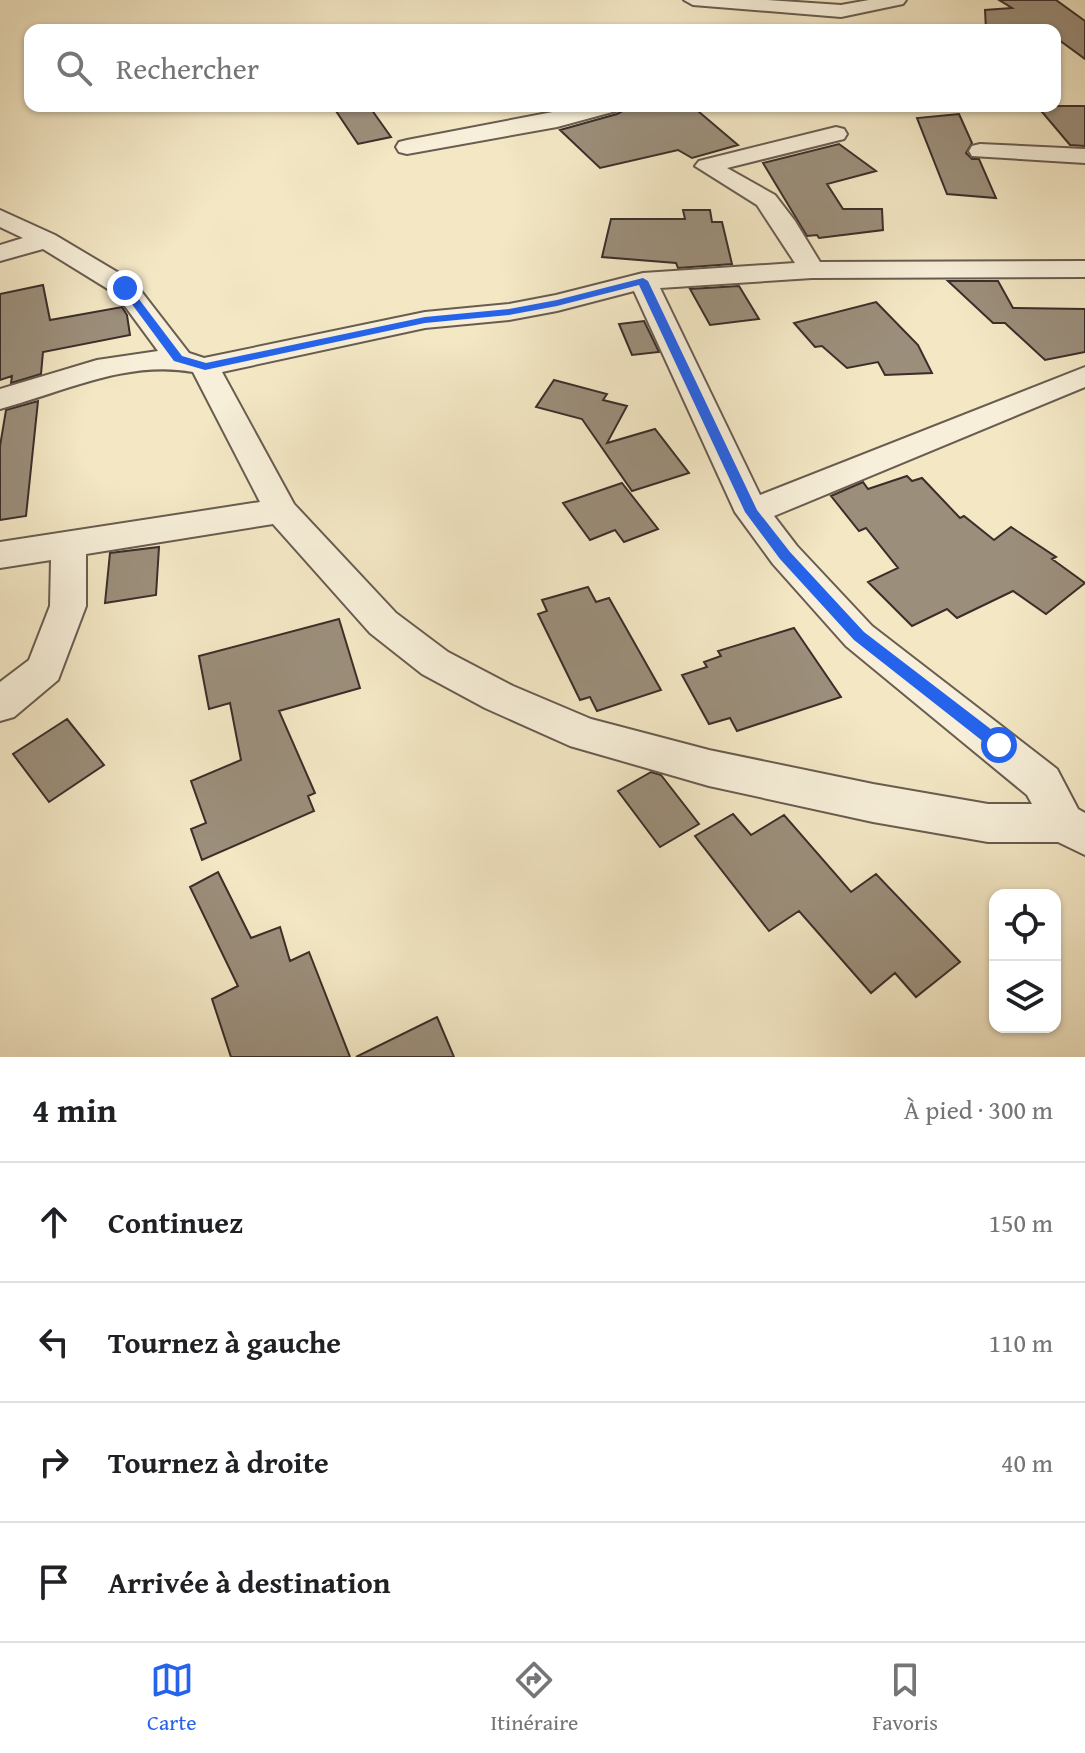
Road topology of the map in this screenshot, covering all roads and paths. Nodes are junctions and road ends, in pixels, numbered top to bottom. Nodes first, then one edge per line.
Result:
1 (693, 0) edge
2 (890, 1) edge
3 (841, 11) junction
4 (809, 24) edge
5 (586, 112) edge
6 (836, 134) dead end
7 (407, 147) dead end
8 (980, 151) dead end
9 (1085, 156) edge
10 (0, 217) edge
11 (46, 240) junction
12 (0, 253) edge
13 (1085, 269) edge
14 (812, 270) junction
15 (643, 281) junction
16 (192, 362) junction
17 (1085, 376) edge
18 (0, 399) edge
19 (281, 511) junction
20 (752, 512) junction
21 (69, 545) junction
22 (0, 555) edge
23 (0, 705) edge
24 (1074, 829) edge

1 - 3 street
2 - 3 street
3 - 4 street
5 - 7 street
6 - 14 street
8 - 9 street
10 - 11 street
11 - 12 street
11 - 16 street
13 - 14 street
14 - 15 street
15 - 16 street
15 - 20 street
16 - 18 street
16 - 19 street
17 - 20 street
19 - 21 street
19 - 24 street
20 - 24 street
21 - 22 street
21 - 23 street

